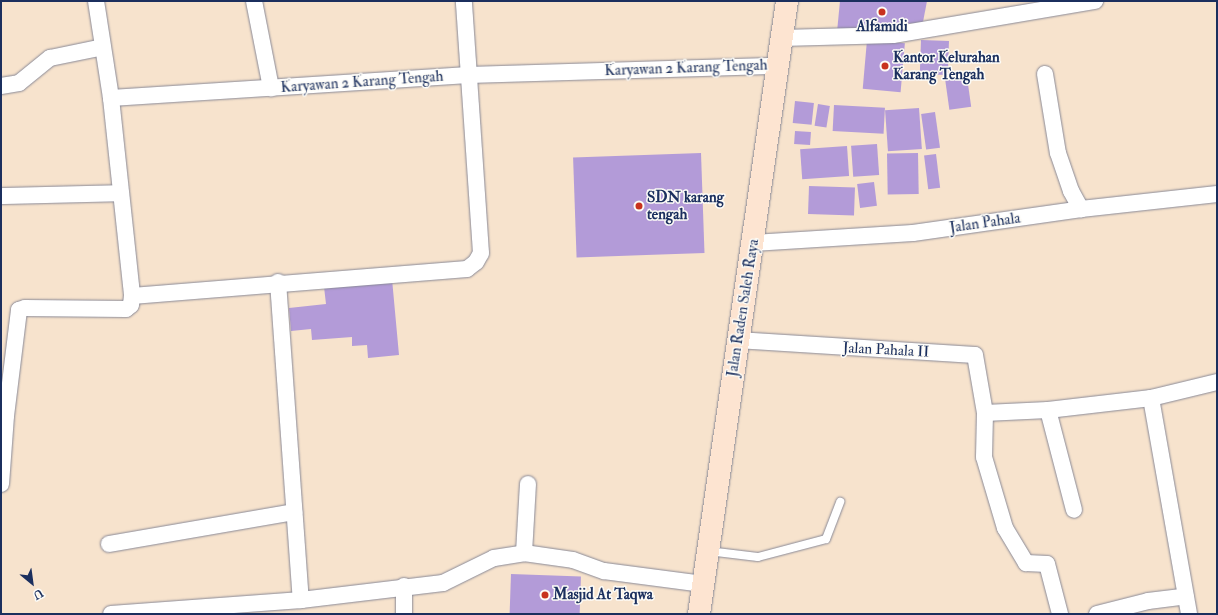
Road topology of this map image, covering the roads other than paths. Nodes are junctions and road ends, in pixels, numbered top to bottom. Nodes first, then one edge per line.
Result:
1 (96, 1) edge
2 (254, 1) edge
3 (464, 1) edge
4 (787, 1) edge
5 (1095, 1) edge
6 (782, 38) junction
7 (103, 47) junction
8 (778, 66) junction
9 (1045, 74) dead end
10 (468, 75) junction
11 (1, 86) edge
12 (272, 88) junction
13 (111, 98) junction
14 (120, 193) junction
15 (1217, 194) edge
16 (1, 196) edge
17 (1081, 209) junction
18 (753, 243) junction
19 (278, 282) junction
20 (132, 296) junction
21 (737, 340) junction
22 (1217, 382) edge
23 (1151, 398) junction
24 (1048, 410) junction
25 (985, 413) junction
26 (1, 484) edge
27 (528, 484) dead end
28 (840, 502) dead end
29 (1074, 510) dead end
30 (294, 512) junction
31 (108, 544) dead end
32 (708, 551) junction
33 (524, 553) junction
34 (703, 584) junction
35 (404, 586) junction
36 (1186, 596) junction
37 (300, 600) junction
38 (275, 608) edge
39 (202, 611) edge
40 (111, 614) edge
41 (404, 614) edge
42 (699, 614) edge
43 (1060, 614) edge
44 (1097, 614) edge
45 (1189, 614) edge

1 - 7 street
2 - 12 street
3 - 10 street
4 - 6 main road, Jalan Raden Saleh Raya
5 - 6 street
6 - 8 main road, Jalan Raden Saleh Raya
7 - 11 street
7 - 13 street
8 - 10 street, Karyawan 2 Karang Tengah
8 - 18 main road, Jalan Raden Saleh Raya
9 - 17 street
10 - 12 street, Karyawan 2 Karang Tengah
10 - 19 street
12 - 13 street, Karyawan 2 Karang Tengah
13 - 14 street
14 - 16 street
14 - 20 street
15 - 17 street, Jalan Pahala
17 - 18 street, Jalan Pahala
18 - 21 main road, Jalan Raden Saleh Raya
19 - 20 street
19 - 30 street
20 - 26 street
21 - 25 street, Jalan Pahala II
21 - 32 main road, Jalan Raden Saleh Raya
22 - 23 street
23 - 24 street
23 - 36 street
24 - 25 street
24 - 29 street
25 - 43 street
27 - 33 street
28 - 32 lane
30 - 31 street
30 - 37 street
32 - 34 main road, Jalan Raden Saleh Raya
33 - 34 street
33 - 35 street
34 - 42 main road, Jalan Raden Saleh Raya
35 - 37 street
35 - 41 street
36 - 44 street
36 - 45 street
37 - 38 street
38 - 39 street
39 - 40 street

